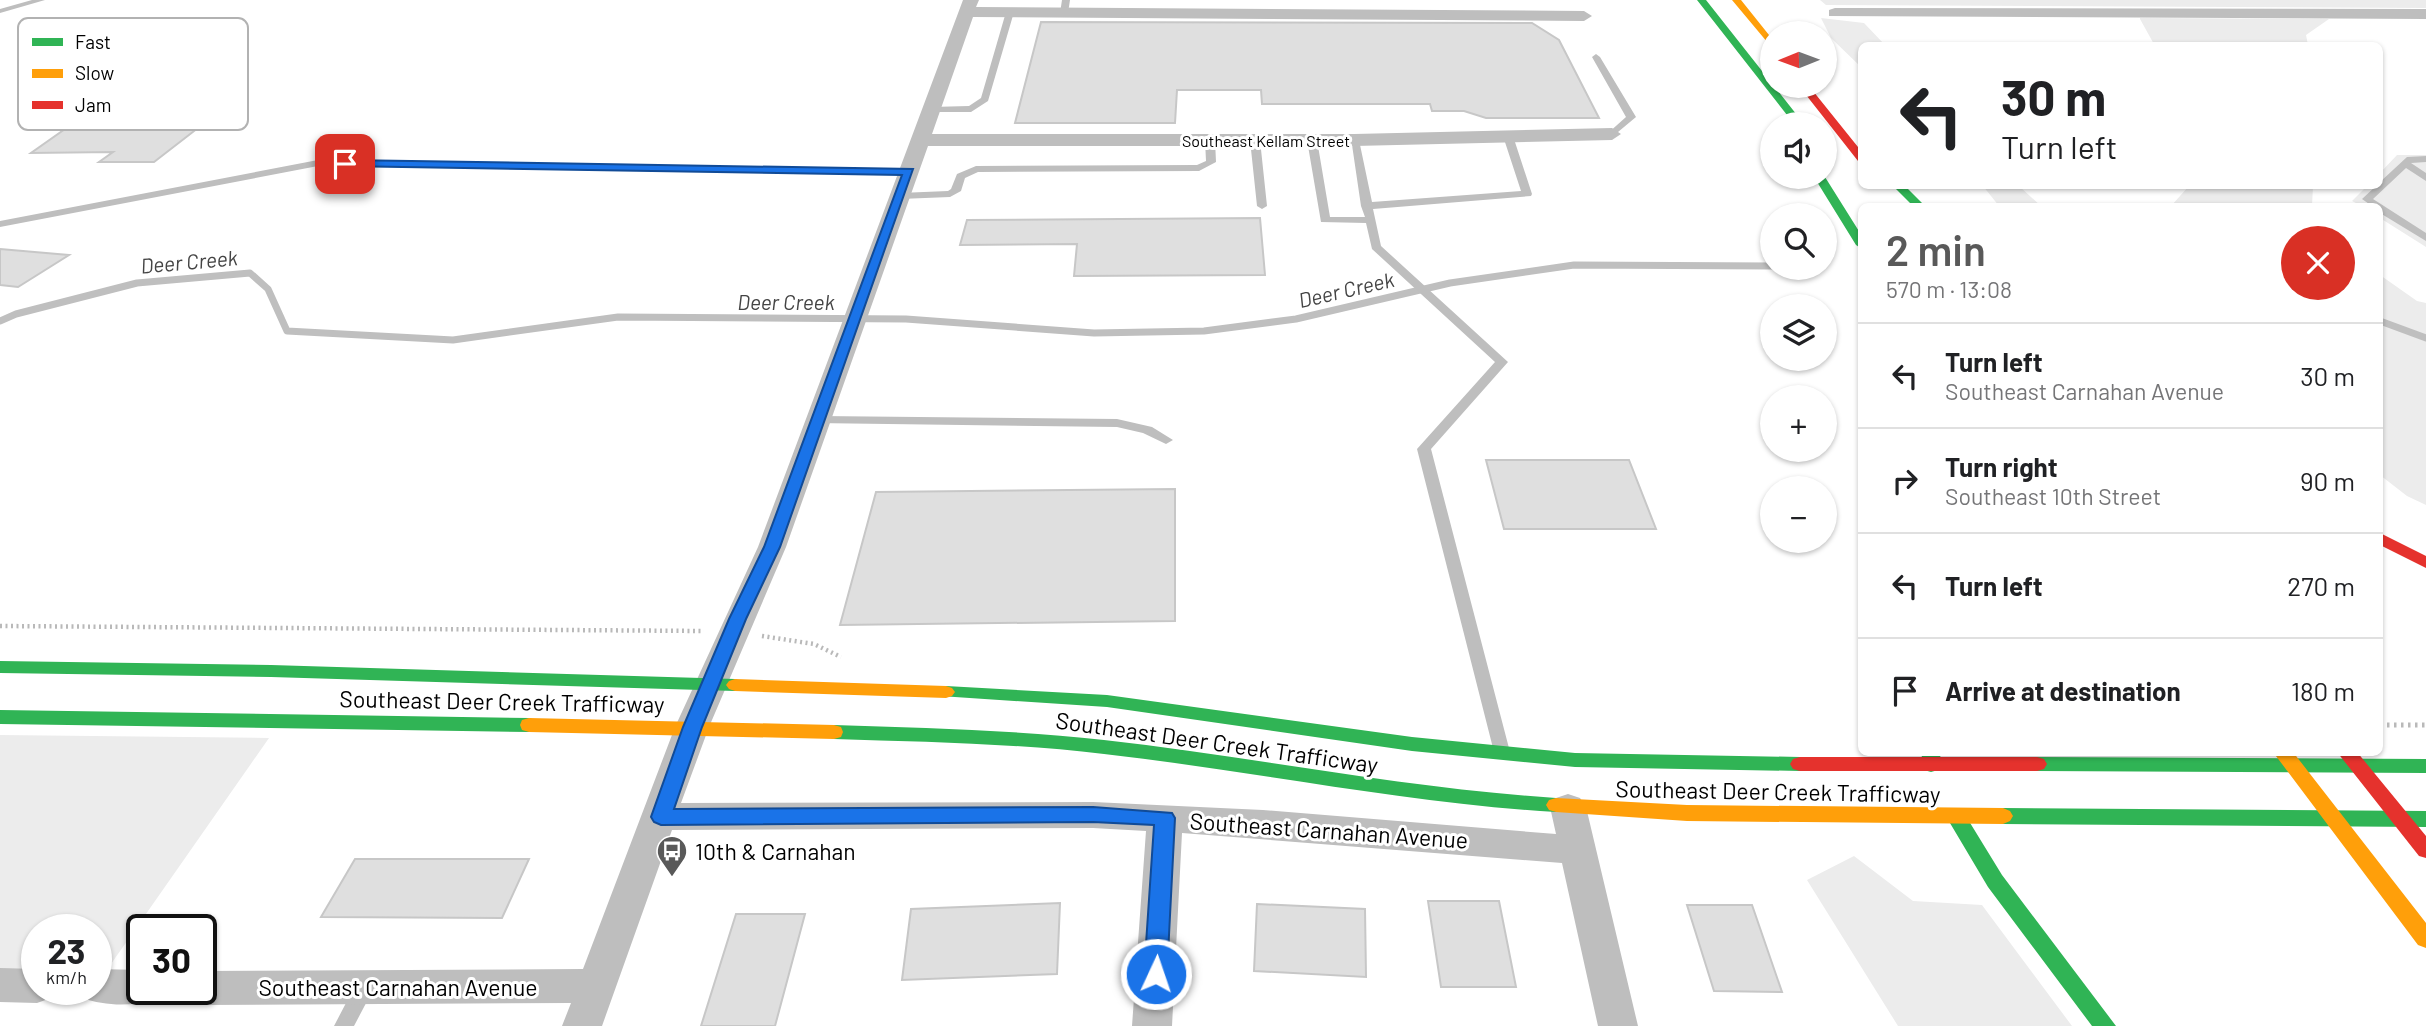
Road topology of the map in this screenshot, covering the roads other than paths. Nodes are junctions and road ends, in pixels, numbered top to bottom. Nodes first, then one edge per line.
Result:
1 (41, 0) edge
2 (1701, 0) edge
3 (1736, 0) edge
4 (969, 6) edge
5 (1065, 6) edge
6 (0, 11) edge
7 (1010, 12) junction
8 (1835, 13) dead end
9 (2426, 13) edge
10 (1584, 16) dead end
11 (1760, 30) edge
12 (1597, 57) dead end
13 (1760, 74) edge
14 (1779, 98) edge
15 (1814, 98) edge
16 (931, 110) junction
17 (1790, 112) edge
18 (1840, 131) junction
19 (1612, 134) joint
20 (1508, 136) junction
21 (1210, 139) junction
22 (1255, 139) junction
23 (920, 140) junction
24 (1312, 140) junction
25 (1353, 140) junction
26 (1858, 148) edge
27 (1858, 154) edge
28 (2426, 159) edge
29 (2406, 164) junction
30 (909, 172) junction
31 (2426, 178) edge
32 (2383, 185) edge
33 (1827, 189) edge
34 (1887, 189) edge
35 (1902, 189) edge
36 (2378, 189) edge
37 (900, 196) junction
38 (1898, 203) edge
39 (1916, 203) edge
40 (2373, 203) edge
41 (1262, 206) dead end
42 (1366, 206) junction
43 (2383, 210) edge
44 (1368, 220) junction
45 (0, 224) edge
46 (2426, 238) edge
47 (1858, 239) edge
48 (819, 420) junction
49 (1167, 440) dead end
50 (2383, 540) edge
51 (2426, 563) edge
52 (0, 667) edge
53 (710, 686) junction
54 (0, 717) edge
55 (692, 727) junction
56 (1503, 754) junction
57 (2285, 756) edge
58 (2349, 756) edge
59 (1932, 764) edge
60 (2426, 766) edge
61 (1947, 797) dead end
62 (1569, 807) junction
63 (661, 817) junction
64 (1165, 818) junction
65 (1957, 818) junction
66 (2426, 819) edge
67 (1577, 850) junction
68 (2426, 850) edge
69 (2426, 939) edge
70 (0, 985) edge
71 (21, 986) edge
72 (596, 986) junction
73 (217, 988) edge
74 (365, 988) junction
75 (344, 1026) edge
76 (582, 1026) edge
77 (1153, 1026) edge
78 (1618, 1026) edge
79 (2105, 1026) edge

1 - 6 lane
2 - 13 main road
3 - 11 main road
4 - 7 street
4 - 16 street
5 - 7 street
5 - 10 street
7 - 16 lane
8 - 9 street
12 - 19 lane
14 - 17 main road
15 - 18 main road
16 - 23 street
18 - 26 main road
18 - 27 main road
19 - 20 street, Southeast Kellam Street
20 - 25 street, Southeast Kellam Street
20 - 42 lane
21 - 22 street, Southeast Kellam Street
21 - 23 street, Southeast Kellam Street
21 - 37 lane
22 - 24 street, Southeast Kellam Street
22 - 41 lane
23 - 30 street
24 - 25 street, Southeast Kellam Street
24 - 44 lane
25 - 42 lane
28 - 29 lane
29 - 31 lane
29 - 32 lane
30 - 37 street
30 - 45 lane
33 - 47 main road
34 - 38 main road
35 - 39 main road
36 - 40 lane
37 - 48 street
42 - 44 lane
43 - 46 lane
44 - 56 lane
48 - 49 lane
48 - 53 street
50 - 51 main road
52 - 53 main road, Southeast Deer Creek Trafficway
53 - 55 street
53 - 56 main road, Southeast Deer Creek Trafficway
54 - 55 main road, Southeast Deer Creek Trafficway
55 - 62 main road, Southeast Deer Creek Trafficway
55 - 63 street
56 - 59 main road, Southeast Deer Creek Trafficway
57 - 69 main road
58 - 68 main road
59 - 60 main road, Southeast Deer Creek Trafficway
61 - 65 main road
62 - 65 main road, Southeast Deer Creek Trafficway
62 - 67 street
63 - 64 street, Southeast Carnahan Avenue
63 - 72 street
64 - 67 street, Southeast Carnahan Avenue
64 - 77 street
65 - 66 main road, Southeast Deer Creek Trafficway
65 - 79 main road
67 - 78 street
70 - 71 street
72 - 74 street, Southeast Carnahan Avenue
72 - 76 street
73 - 74 street, Southeast Carnahan Avenue
74 - 75 lane

